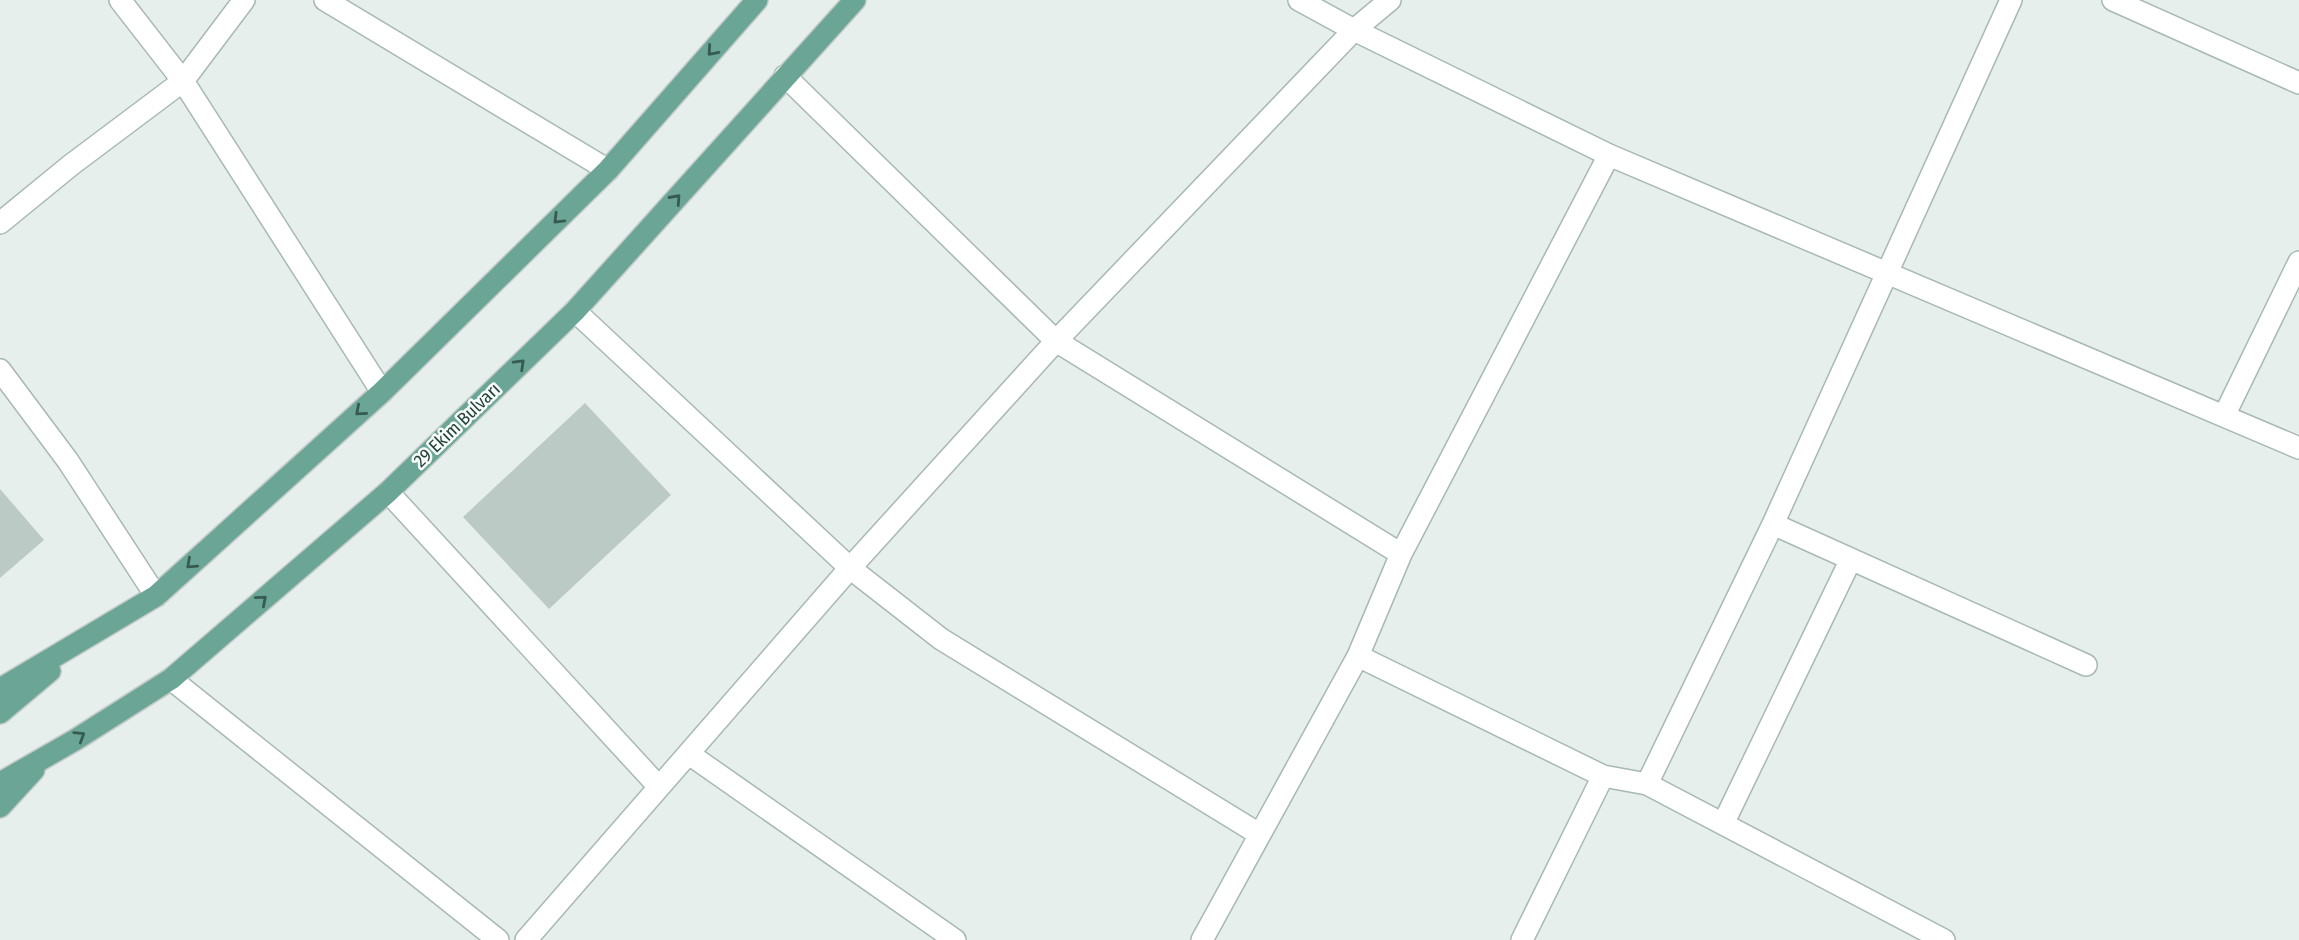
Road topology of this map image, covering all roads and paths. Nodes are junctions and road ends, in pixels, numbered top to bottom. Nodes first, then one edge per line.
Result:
1 (120, 0) edge
2 (244, 0) edge
3 (325, 0) edge
4 (757, 0) edge
5 (855, 0) edge
6 (1299, 0) edge
7 (1390, 0) edge
8 (2011, 0) edge
9 (2113, 0) edge
10 (1354, 30) junction
11 (785, 76) junction
12 (183, 81) junction
13 (2299, 83) edge
14 (1609, 155) junction
15 (608, 170) junction
16 (0, 223) edge
17 (2299, 262) edge
18 (1887, 273) junction
19 (575, 311) junction
20 (1056, 341) junction
21 (0, 370) edge
22 (382, 392) junction
23 (2224, 416) junction
24 (2299, 448) edge
25 (388, 492) junction
26 (1773, 524) junction
27 (1401, 554) junction
28 (1851, 559) junction
29 (850, 568) junction
30 (156, 596) junction
31 (100, 629) junction
32 (1358, 656) junction
33 (2086, 665) dead end
34 (171, 678) junction
35 (0, 689) edge
36 (0, 713) edge
37 (689, 754) junction
38 (47, 756) junction
39 (1602, 776) junction
40 (0, 783) edge
41 (1647, 784) junction
42 (659, 787) junction
43 (0, 807) edge
44 (1723, 824) junction
45 (1259, 834) junction
46 (498, 940) edge
47 (526, 940) edge
48 (955, 940) edge
49 (1202, 940) edge
50 (1521, 940) edge
51 (1944, 940) edge

1 - 12 street
2 - 12 street
3 - 15 street
4 -> 15 main road
5 - 11 main road, 29 Ekim Bulvarı
6 - 10 street
7 - 10 street
8 - 18 street
9 - 13 street
10 - 14 street
10 - 20 street
19 -> 11 main road, 29 Ekim Bulvarı
11 - 20 street
12 - 16 street
12 - 22 street
14 - 18 street
14 - 27 street
15 -> 22 main road
17 - 23 street
18 - 23 street
18 - 26 street
25 -> 19 main road, 29 Ekim Bulvarı
19 - 29 street
20 - 27 street
20 - 29 street
21 - 30 street
22 -> 30 main road
23 - 24 street
34 -> 25 main road, 29 Ekim Bulvarı
25 - 42 street
26 - 28 street
26 - 41 street
27 - 32 street
28 - 33 street
28 - 44 street
29 - 37 street
29 - 45 street
30 - 31 main road
31 - 35 main road
31 - 36 main road
32 - 39 street
32 - 45 street
38 -> 34 main road, 29 Ekim Bulvarı
34 - 46 street
37 - 42 street
37 - 48 street
38 - 40 main road, 29 Ekim Bulvarı
38 - 43 main road
39 - 41 street
39 - 50 street
41 - 44 street
42 - 47 street
44 - 51 street
45 - 49 street

